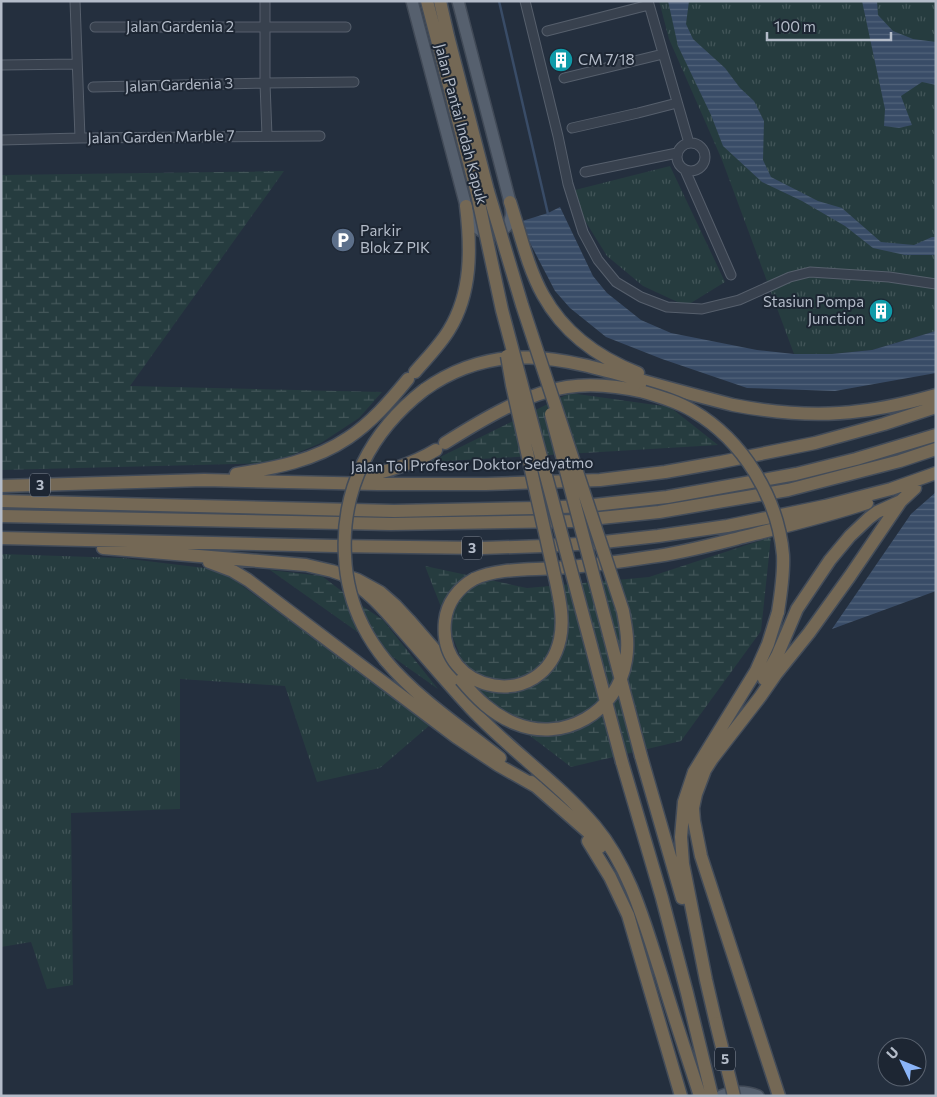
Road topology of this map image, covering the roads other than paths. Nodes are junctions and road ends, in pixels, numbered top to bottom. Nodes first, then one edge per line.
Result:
1 (75, 1) edge
2 (265, 1) edge
3 (412, 1) edge
4 (427, 1) edge
5 (440, 1) edge
6 (458, 1) edge
7 (524, 1) edge
8 (649, 3) edge
9 (95, 27) dead end
10 (265, 27) junction
11 (346, 27) dead end
12 (547, 31) dead end
13 (663, 54) junction
14 (77, 64) junction
15 (1, 65) edge
16 (564, 78) dead end
17 (354, 82) dead end
18 (265, 83) junction
19 (93, 87) dead end
20 (676, 103) junction
21 (572, 128) dead end
22 (267, 136) junction
23 (320, 136) dead end
24 (80, 138) junction
25 (1, 140) edge
26 (688, 143) junction
27 (677, 153) junction
28 (685, 170) junction
29 (584, 172) dead end
30 (482, 192) junction
31 (510, 202) junction
32 (466, 206) junction
33 (731, 275) dead end
34 (936, 284) edge
35 (522, 305) junction
36 (502, 310) junction
37 (936, 395) edge
38 (715, 400) junction
39 (936, 407) edge
40 (936, 435) edge
41 (936, 449) edge
42 (936, 474) edge
43 (936, 478) edge
44 (204, 480) junction
45 (338, 482) junction
46 (1, 486) edge
47 (915, 488) junction
48 (1, 501) edge
49 (901, 501) junction
50 (1, 516) edge
51 (1, 538) edge
52 (192, 556) junction
53 (343, 575) junction
54 (694, 772) junction
55 (537, 787) junction
56 (575, 820) junction
57 (629, 885) junction
58 (708, 986) junction
59 (681, 1096) edge
60 (700, 1096) edge
61 (712, 1096) edge
62 (721, 1096) edge
63 (734, 1096) edge
64 (758, 1096) edge
65 (779, 1096) edge

1 - 14 street
2 - 10 street
3 - 32 main road, Jalan Pantai Indah Kapuk
4 - 30 highway
5 - 30 highway
6 - 31 main road, Jalan Pantai Indah Kapuk
7 - 34 street
8 - 12 street
8 - 13 street
9 - 10 street, Jalan Gardenia 2
10 - 11 street, Jalan Gardenia 2
10 - 18 street
13 - 16 street
13 - 20 street
14 - 15 street
14 - 24 street
17 - 18 street, Jalan Gardenia 3
18 - 19 street, Jalan Gardenia 3
18 - 22 street
20 - 21 street
20 - 26 street
22 - 23 street, Jalan Garden Marble 7
22 - 24 street, Jalan Garden Marble 7
24 - 25 street, Jalan Garden Marble 7
26 - 27 street
26 - 28 street
27 - 28 street
27 - 29 street
28 - 33 street
30 - 35 highway, bridge
30 - 36 highway, bridge
31 - 32 main road, Jalan Pantai Indah Kapuk
31 - 38 highway
32 - 44 highway
35 - 53 highway, bridge
35 - 58 highway, bridge
36 - 47 highway, bridge
36 - 61 highway, bridge
37 - 38 highway
38 - 55 highway, bridge
39 - 45 highway, Jalan Tol Profesor Doktor Sedyatmo / 3
40 - 48 highway, 3
41 - 50 highway, 3
42 - 51 highway, 3
43 - 47 highway
44 - 45 highway, Jalan Tol Profesor Doktor Sedyatmo / 3
44 - 46 highway, Jalan Tol Profesor Doktor Sedyatmo / 3
45 - 54 highway, bridge
47 - 49 highway
49 - 54 highway
49 - 65 highway
51 - 52 highway
52 - 53 highway
52 - 55 highway
53 - 57 highway
54 - 58 highway
55 - 56 highway
56 - 57 highway
56 - 59 highway
57 - 60 highway
58 - 63 highway, 5, bridge
62 - 64 main road

